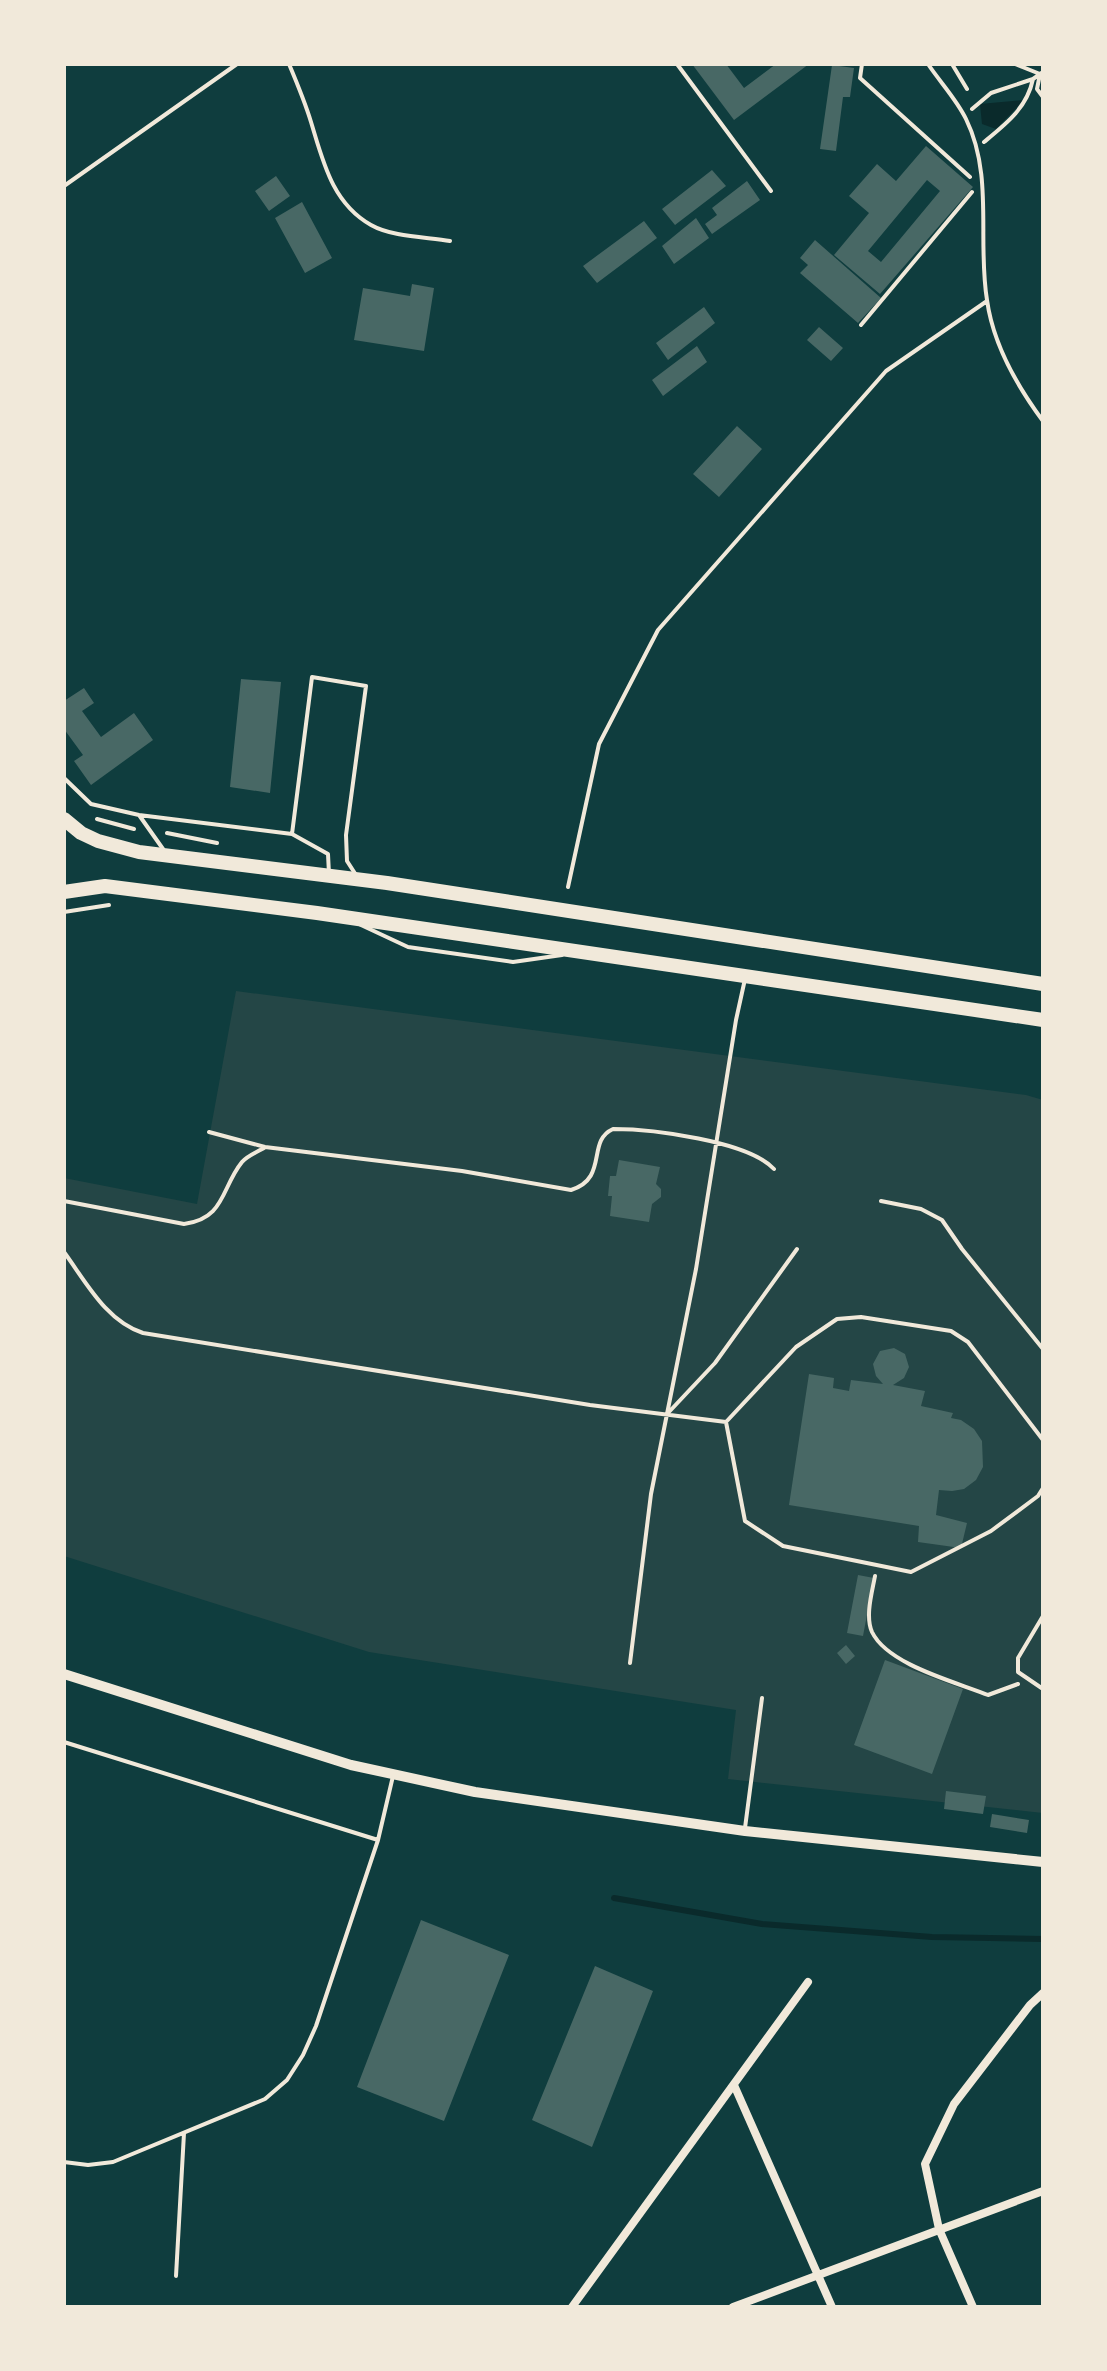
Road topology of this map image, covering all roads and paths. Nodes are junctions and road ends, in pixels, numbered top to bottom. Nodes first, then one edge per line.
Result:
1 (237, 64) edge
2 (289, 64) edge
3 (677, 64) edge
4 (862, 64) edge
5 (928, 64) edge
6 (952, 64) edge
7 (1015, 64) edge
8 (1041, 73) edge
9 (1033, 79) junction
10 (967, 89) dead end
11 (1043, 97) edge
12 (964, 116) junction
13 (976, 149) junction
14 (64, 176) edge
15 (66, 184) edge
16 (771, 191) dead end
17 (450, 241) dead end
18 (987, 301) junction
19 (861, 325) dead end
20 (1043, 421) edge
21 (64, 778) edge
22 (139, 815) junction
23 (64, 819) edge
24 (292, 834) junction
25 (168, 856) junction
26 (329, 876) junction
27 (387, 883) junction
28 (568, 887) dead end
29 (64, 892) edge
30 (340, 916) junction
31 (589, 951) junction
32 (746, 976) junction
33 (1043, 984) edge
34 (1043, 1020) edge
35 (209, 1132) dead end
36 (716, 1142) junction
37 (265, 1147) junction
38 (774, 1169) dead end
39 (64, 1201) edge
40 (881, 1201) dead end
41 (797, 1249) dead end
42 (64, 1252) edge
43 (1043, 1349) edge
44 (666, 1414) junction
45 (726, 1422) junction
46 (1043, 1440) edge
47 (1043, 1488) edge
48 (878, 1566) junction
49 (1043, 1616) edge
50 (630, 1663) dead end
51 (64, 1674) edge
52 (1026, 1680) junction
53 (1043, 1689) edge
54 (762, 1698) dead end
55 (64, 1742) edge
56 (393, 1776) junction
57 (745, 1831) junction
58 (378, 1840) junction
59 (1043, 1862) edge
60 (808, 1982) dead end
61 (1043, 1993) edge
62 (734, 2085) junction
63 (184, 2133) junction
64 (64, 2162) edge
65 (1043, 2191) edge
66 (939, 2229) junction
67 (817, 2275) junction
68 (176, 2276) dead end
69 (572, 2307) edge
70 (733, 2307) edge
71 (832, 2307) edge
72 (973, 2307) edge

1 - 15 lane
2 - 17 lane
3 - 16 lane
4 - 19 path
5 - 12 lane
6 - 10 lane
7 - 8 path
8 - 9 path
8 - 11 path
9 - 12 path
9 - 13 path
12 - 13 lane
13 - 18 lane
14 - 15 lane
18 - 20 lane
18 - 28 lane
21 - 22 lane
22 - 24 lane
22 - 25 lane
23 - 25 highway
24 - 26 lane
24 - 27 lane
25 - 26 highway
26 - 27 highway
27 - 33 highway
29 - 30 highway
30 - 31 highway
30 - 31 lane
31 - 32 highway
32 - 34 highway
32 - 36 lane
35 - 37 lane
36 - 37 lane
36 - 38 lane
36 - 44 lane
37 - 39 lane
40 - 43 lane
41 - 44 lane
42 - 44 lane
44 - 45 lane
44 - 50 lane
45 - 46 lane
45 - 48 lane
47 - 48 lane
48 - 52 path
49 - 52 lane
51 - 56 street
52 - 53 lane
54 - 57 lane
55 - 58 lane
56 - 57 street
56 - 58 lane
57 - 59 street
58 - 63 lane
60 - 62 street
61 - 66 street
62 - 67 street
62 - 69 street
63 - 64 lane
63 - 68 lane
65 - 66 street
66 - 67 street
66 - 72 street
67 - 70 street
67 - 71 street

